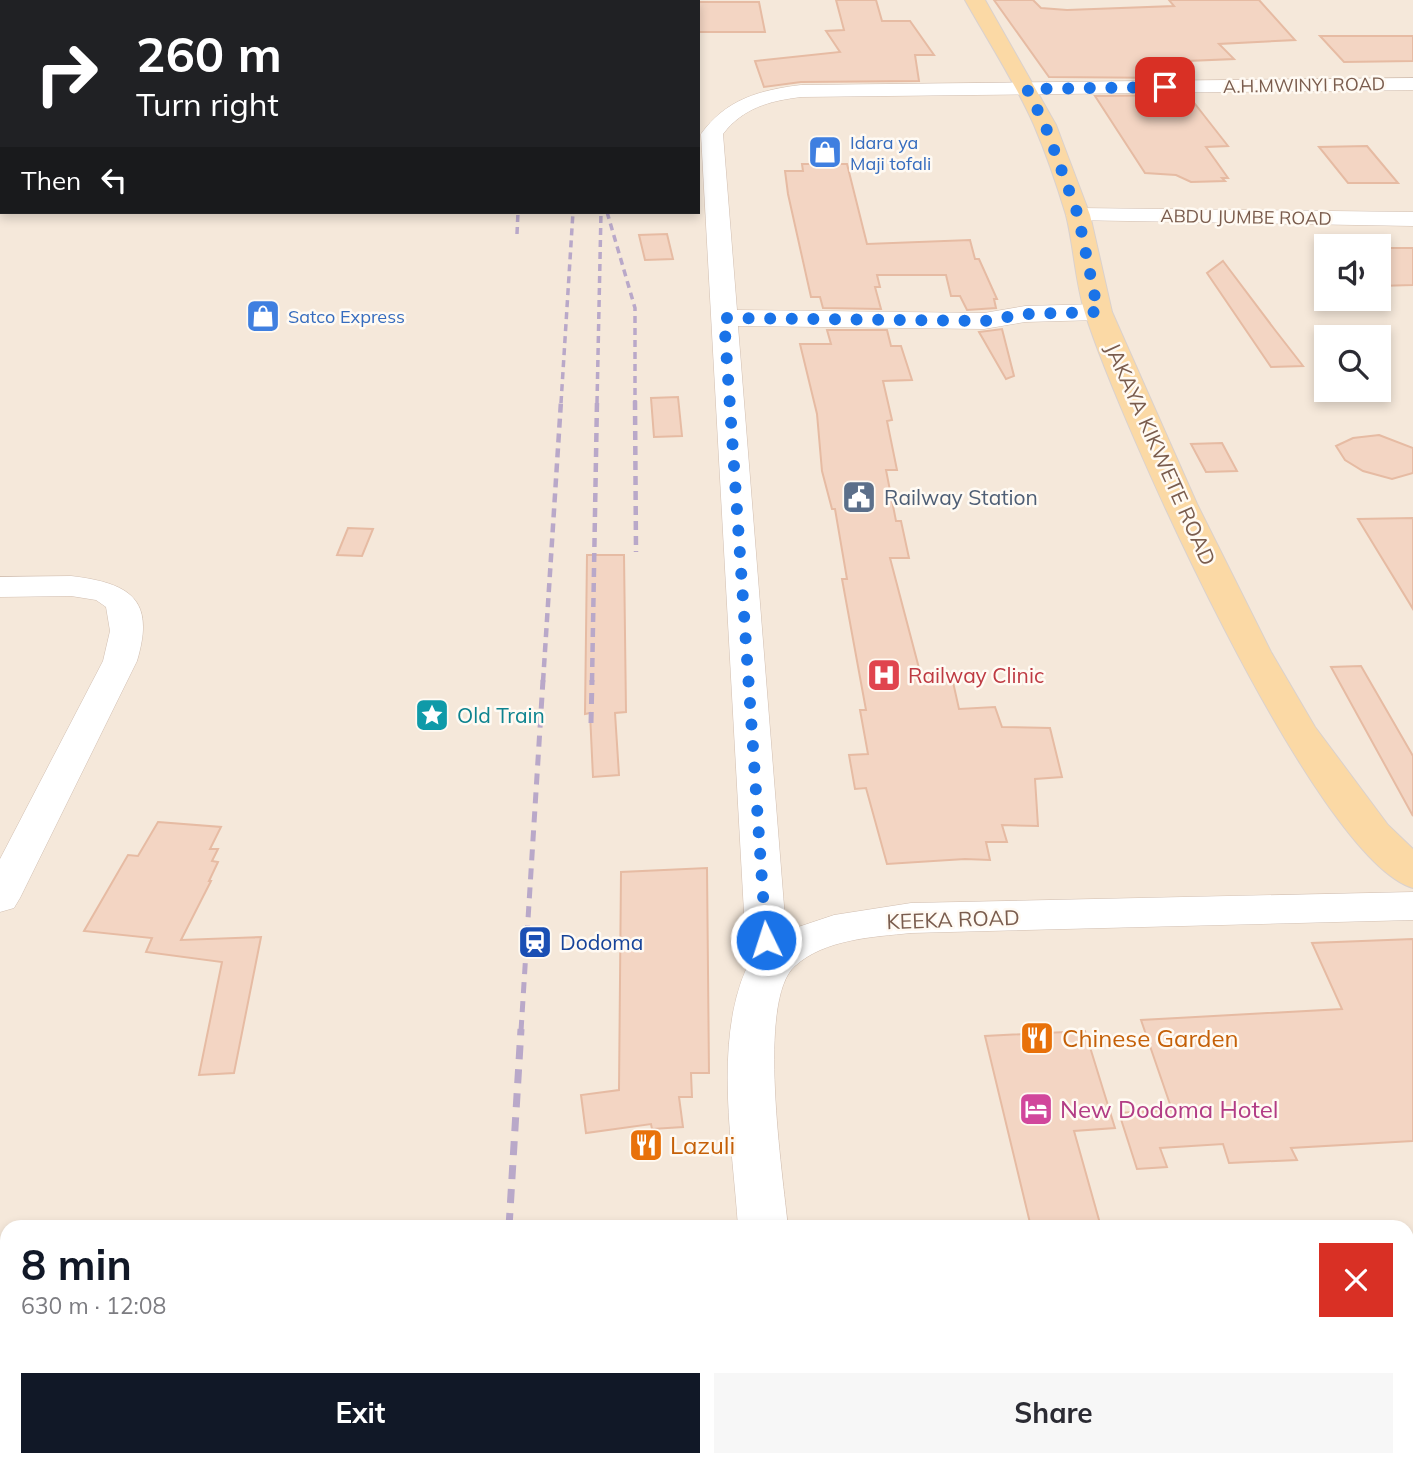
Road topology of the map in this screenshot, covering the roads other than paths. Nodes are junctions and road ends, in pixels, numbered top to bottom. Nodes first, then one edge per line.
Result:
1 (975, 0) edge
2 (1413, 84) edge
3 (1027, 89) junction
4 (1078, 215) junction
5 (1413, 219) edge
6 (1098, 312) junction
7 (724, 318) junction
8 (0, 587) edge
9 (1413, 873) edge
10 (0, 898) edge
11 (1413, 906) edge
12 (768, 967) junction
13 (764, 1220) edge

1 - 3 main road, JAKAYA KIKWETE ROAD
2 - 3 street, A.H.MWINYI ROAD
3 - 4 main road, JAKAYA KIKWETE ROAD
3 - 7 street, A.H.MWINYI ROAD
4 - 5 street, ABDU JUMBE ROAD
4 - 6 main road, JAKAYA KIKWETE ROAD
6 - 7 street
6 - 9 main road, JAKAYA KIKWETE ROAD
7 - 12 street, A.H.MWINYI ROAD
8 - 10 street
11 - 12 street, KEEKA ROAD
12 - 13 street

